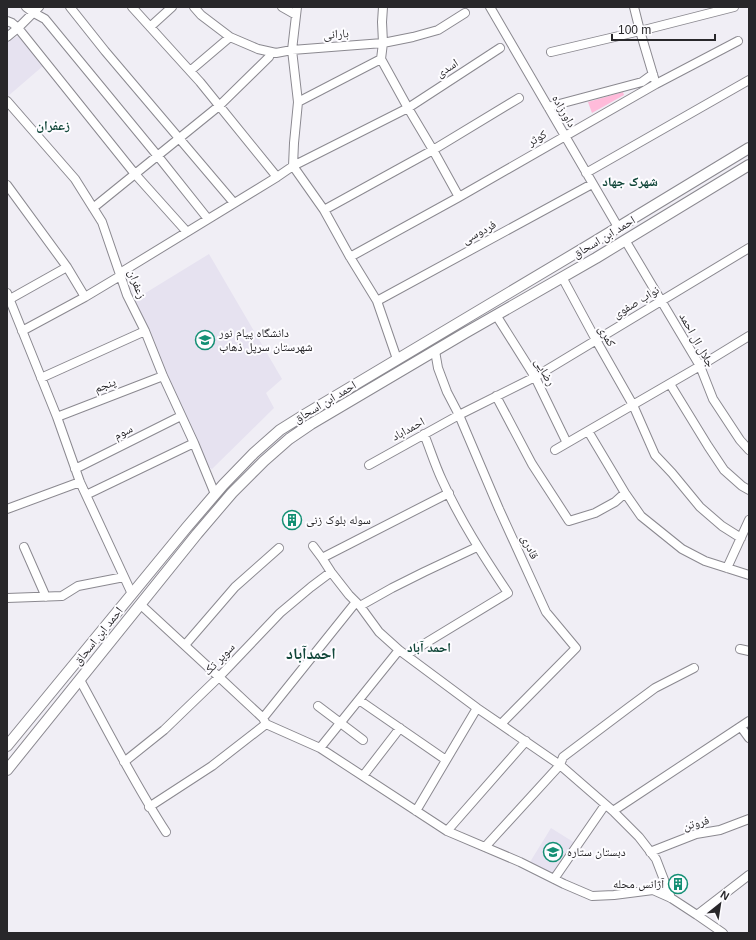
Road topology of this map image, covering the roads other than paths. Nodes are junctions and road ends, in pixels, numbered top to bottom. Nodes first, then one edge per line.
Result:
1 (26, 7) edge
2 (70, 7) edge
3 (132, 7) edge
4 (172, 7) edge
5 (194, 7) edge
6 (282, 7) edge
7 (382, 7) edge
8 (490, 7) edge
9 (634, 7) edge
10 (734, 7) edge
11 (36, 10) edge
12 (297, 11) edge
13 (465, 13) dead end
14 (7, 21) edge
15 (150, 27) junction
16 (18, 28) junction
17 (640, 31) junction
18 (7, 37) edge
19 (230, 37) junction
20 (738, 41) dead end
21 (383, 43) junction
22 (500, 48) dead end
23 (292, 50) junction
24 (271, 52) junction
25 (551, 52) dead end
26 (382, 59) junction
27 (190, 71) junction
28 (653, 74) junction
29 (749, 80) edge
30 (656, 84) junction
31 (518, 98) dead end
32 (7, 101) edge
33 (298, 102) junction
34 (219, 106) junction
35 (548, 107) junction
36 (408, 108) junction
37 (564, 136) junction
38 (179, 138) junction
39 (749, 148) edge
40 (433, 150) junction
41 (157, 155) junction
42 (749, 165) edge
43 (293, 166) junction
44 (586, 173) junction
45 (135, 174) junction
46 (277, 177) junction
47 (592, 184) junction
48 (7, 186) edge
49 (459, 197) junction
50 (234, 203) junction
51 (93, 208) junction
52 (324, 210) junction
53 (208, 219) junction
54 (618, 227) junction
55 (187, 232) junction
56 (625, 240) junction
57 (749, 248) edge
58 (350, 257) junction
59 (67, 267) junction
60 (120, 274) junction
61 (562, 277) junction
62 (8, 296) edge
63 (85, 297) junction
64 (377, 301) junction
65 (661, 301) junction
66 (496, 316) junction
67 (22, 331) junction
68 (145, 331) junction
69 (749, 336) edge
70 (430, 340) junction
71 (596, 340) junction
72 (435, 351) junction
73 (406, 354) junction
74 (397, 359) junction
75 (413, 364) junction
76 (700, 366) junction
77 (162, 376) junction
78 (535, 377) junction
79 (41, 378) junction
80 (670, 384) junction
81 (496, 396) junction
82 (633, 405) junction
83 (459, 415) junction
84 (181, 416) junction
85 (57, 417) junction
86 (588, 431) junction
87 (424, 434) junction
88 (194, 443) junction
89 (567, 443) junction
90 (556, 450) dead end
91 (749, 450) edge
92 (369, 465) dead end
93 (75, 469) junction
94 (80, 482) junction
95 (749, 490) edge
96 (449, 493) junction
97 (625, 493) junction
98 (215, 494) junction
99 (86, 495) junction
100 (7, 509) edge
101 (749, 520) edge
102 (741, 538) junction
103 (313, 546) dead end
104 (478, 547) junction
105 (24, 548) dead end
106 (279, 548) dead end
107 (322, 558) junction
108 (728, 568) junction
109 (331, 572) junction
110 (749, 575) edge
111 (124, 577) junction
112 (132, 594) junction
113 (46, 597) junction
114 (7, 598) edge
115 (358, 604) junction
116 (140, 605) junction
117 (185, 645) junction
118 (403, 653) junction
119 (694, 668) dead end
120 (219, 677) junction
121 (80, 680) junction
122 (359, 700) junction
123 (318, 706) dead end
124 (477, 708) junction
125 (264, 721) junction
126 (749, 721) edge
127 (340, 723) junction
128 (501, 724) junction
129 (740, 726) junction
130 (400, 728) junction
131 (749, 738) edge
132 (363, 740) dead end
133 (526, 741) junction
134 (7, 746) edge
135 (320, 748) junction
136 (446, 760) junction
137 (124, 762) junction
138 (560, 765) junction
139 (8, 769) edge
140 (363, 776) junction
141 (606, 805) junction
142 (149, 807) junction
143 (416, 811) junction
144 (614, 811) junction
145 (749, 818) edge
146 (447, 831) junction
147 (166, 832) dead end
148 (485, 847) junction
149 (650, 852) junction
150 (749, 874) edge
151 (554, 879) junction
152 (671, 898) junction
153 (697, 915) junction
154 (723, 933) edge

1 - 11 street
2 - 38 street
3 - 15 street
4 - 15 street
5 - 19 street
6 - 12 street
7 - 21 street
8 - 35 street, داورزاده
9 - 17 street
10 - 17 street
11 - 16 street
11 - 41 street
12 - 23 street
13 - 21 street, بارانی
14 - 16 street
15 - 27 street
16 - 18 street
16 - 45 street
17 - 25 street
17 - 28 street
19 - 24 street
19 - 27 street
20 - 30 street, کوثر
21 - 23 street, بارانی
21 - 26 street
22 - 36 street, اسدی
23 - 24 street, بارانی
23 - 33 street
24 - 34 street
26 - 33 street
26 - 36 street
27 - 34 street
28 - 30 street
28 - 35 street
29 - 44 street
30 - 37 street, کوثر
31 - 40 street
32 - 51 street, زعفران
33 - 43 street
34 - 38 street
34 - 46 street
35 - 37 street, داورزاده
36 - 40 street
36 - 43 street, اسدی
37 - 44 street, داورزاده
37 - 49 street, کوثر
38 - 41 street
38 - 50 street
39 - 54 main road, احمد ابن اسحاق
40 - 49 street
40 - 52 street
41 - 45 street
41 - 53 street
42 - 56 main road, احمد ابن اسحاق
43 - 46 street, اسدی
43 - 52 street
44 - 47 street, داورزاده
45 - 51 street
45 - 55 street
46 - 50 street, اسدی
47 - 54 street, داورزاده
47 - 64 street, فردوسی
48 - 59 street
49 - 58 street, کوثر
50 - 53 street, اسدی
51 - 60 street, زعفران
52 - 58 street
53 - 55 street, اسدی
54 - 70 main road, احمد ابن اسحاق
55 - 60 street, اسدی
56 - 61 main road, احمد ابن اسحاق
56 - 65 street, جلال ال احمد
57 - 65 street, نواب صفوی
58 - 64 street
59 - 62 street
59 - 63 street
60 - 63 street, اسدی
60 - 68 street, زعفران
61 - 66 main road, احمد ابن اسحاق
61 - 71 street, کمری
62 - 67 street
63 - 67 street, اسدی
64 - 74 street
65 - 71 street, نواب صفوی
65 - 76 street, جلال ال احمد
66 - 72 main road, احمد ابن اسحاق
66 - 78 street, رضایی
67 - 79 street
68 - 77 street, زعفران
68 - 79 street
69 - 76 street
70 - 72 main road
70 - 73 main road, احمد ابن اسحاق
71 - 78 street, نواب صفوی
71 - 82 street, کمری
72 - 75 main road, احمد ابن اسحاق
72 - 83 street, قادری
73 - 74 main road, احمد ابن اسحاق
73 - 75 main road
74 - 98 main road, احمد ابن اسحاق
75 - 116 main road, احمد ابن اسحاق
76 - 80 street
76 - 91 street, جلال ال احمد
77 - 84 street, زعفران
77 - 85 street, پنجم
78 - 81 street, نواب صفوی
78 - 89 street, رضایی
79 - 85 street
80 - 82 street
80 - 95 street
81 - 83 street, احمداباد
81 - 97 street
82 - 86 street
82 - 102 street, کمری
83 - 87 street, احمداباد
83 - 128 street, قادری
84 - 88 street, زعفران
84 - 93 street, سوم
85 - 93 street
86 - 89 street
86 - 97 street
87 - 92 street, احمداباد
87 - 96 street
88 - 98 street, زعفران
88 - 99 street
89 - 90 street
93 - 94 street
94 - 99 street
94 - 100 street
96 - 104 street
96 - 107 street
97 - 108 street
98 - 112 main road, احمد ابن اسحاق
99 - 111 street
101 - 102 street
102 - 108 street
103 - 107 street
104 - 115 street
104 - 118 street
105 - 113 street
106 - 117 street
107 - 109 street
108 - 110 street
109 - 115 street
109 - 120 street, سوپر تک
111 - 112 street
111 - 113 street
112 - 134 main road, احمد ابن اسحاق
113 - 114 street
115 - 118 street
115 - 125 street
116 - 117 street
116 - 121 main road, احمد ابن اسحاق
117 - 120 street
118 - 122 street
118 - 124 street
119 - 138 street
120 - 125 street
120 - 137 street, سوپر تک
121 - 137 street
121 - 139 main road, احمد ابن اسحاق
122 - 127 street
122 - 130 street
123 - 127 street
124 - 128 street
124 - 136 street
125 - 135 street
125 - 142 street
126 - 129 street
127 - 132 street
127 - 135 street
128 - 133 street
129 - 131 street
129 - 144 street
130 - 136 street
130 - 140 street
133 - 138 street
133 - 146 street
135 - 140 street
136 - 143 street
137 - 142 street
138 - 141 street
138 - 148 street
140 - 143 street
141 - 144 street
141 - 151 street
142 - 147 street
143 - 146 street
144 - 149 street
145 - 149 street, فروتن
146 - 148 street
148 - 151 street
149 - 152 street
150 - 153 street
151 - 152 street
152 - 153 street
153 - 154 street

